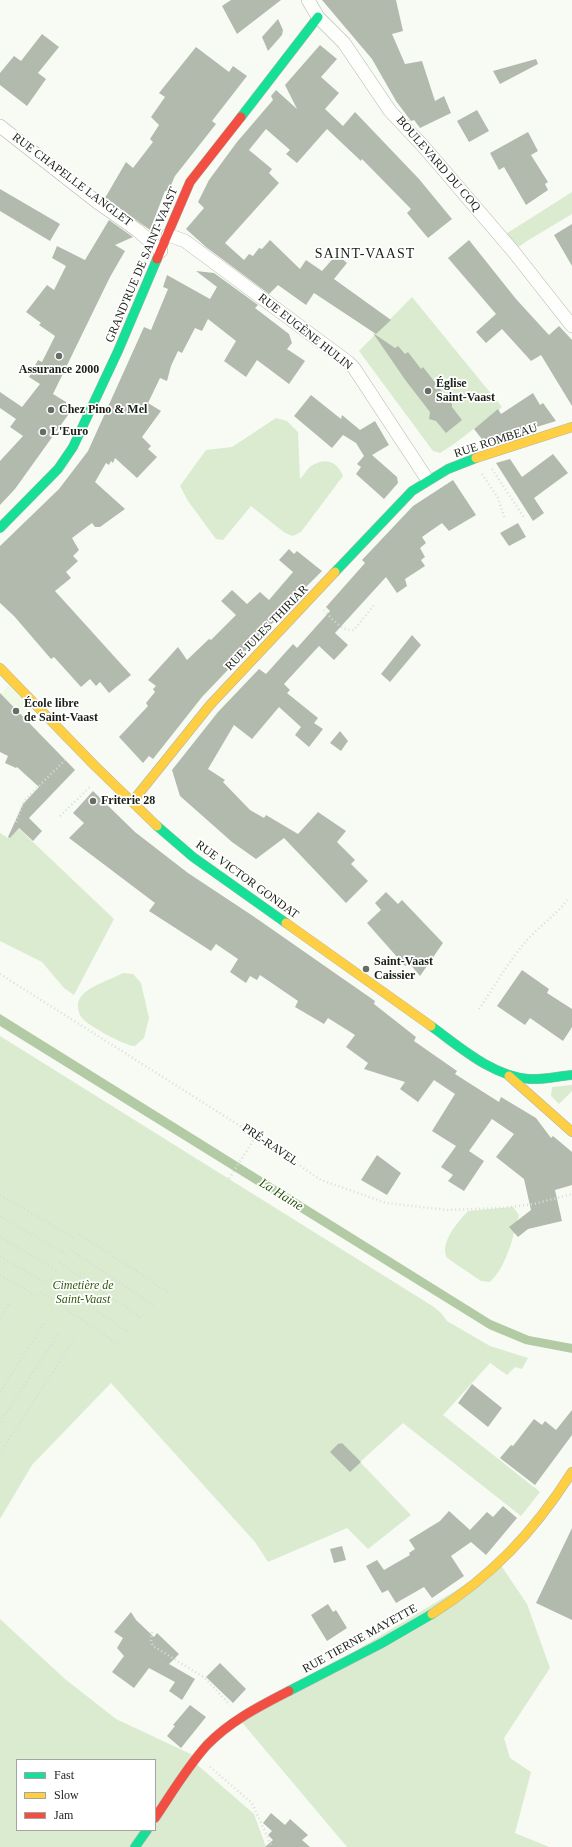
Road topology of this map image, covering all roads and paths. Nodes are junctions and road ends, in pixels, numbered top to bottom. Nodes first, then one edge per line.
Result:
1 (308, 0) edge
2 (318, 17) junction
3 (0, 126) edge
4 (168, 235) junction
5 (162, 251) junction
6 (572, 326) edge
7 (572, 427) edge
8 (483, 456) junction
9 (473, 460) junction
10 (427, 479) junction
11 (525, 519) dead end
12 (505, 520) dead end
13 (0, 528) edge
14 (312, 598) junction
15 (374, 605) dead end
16 (0, 668) edge
17 (78, 747) junction
18 (103, 773) junction
19 (132, 802) junction
20 (60, 816) dead end
21 (16, 822) dead end
22 (567, 900) dead end
23 (0, 974) edge
24 (479, 1009) dead end
25 (508, 1075) junction
26 (572, 1075) edge
27 (572, 1132) edge
28 (256, 1136) junction
29 (227, 1182) dead end
30 (572, 1194) edge
31 (0, 1195) edge
32 (0, 1216) edge
33 (79, 1234) dead end
34 (0, 1237) edge
35 (75, 1239) dead end
36 (69, 1249) dead end
37 (66, 1254) dead end
38 (0, 1257) edge
39 (60, 1263) dead end
40 (56, 1270) dead end
41 (0, 1275) edge
42 (50, 1279) dead end
43 (47, 1284) dead end
44 (41, 1292) dead end
45 (168, 1292) dead end
46 (38, 1298) dead end
47 (9, 1304) dead end
48 (155, 1306) dead end
49 (0, 1319) edge
50 (143, 1319) dead end
51 (44, 1324) dead end
52 (59, 1333) dead end
53 (130, 1333) dead end
54 (73, 1341) dead end
55 (119, 1345) dead end
56 (0, 1392) edge
57 (0, 1422) edge
58 (0, 1453) edge
59 (572, 1472) edge
60 (152, 1632) dead end
61 (243, 1718) junction
62 (197, 1757) junction
63 (156, 1817) edge
64 (146, 1831) edge
65 (135, 1847) edge
66 (272, 1847) edge

1 - 2 street, BOULEVARD DU COQ
2 - 4 street, GRAND'RUE DE SAINT-VAAST
2 - 6 street, BOULEVARD DU COQ
3 - 5 street, RUE CHAPELLE LANGLET
4 - 5 street, GRAND'RUE DE SAINT-VAAST
4 - 10 street, RUE EUGÈNE HULIN
5 - 13 street, GRAND'RUE DE SAINT-VAAST
7 - 8 street, RUE ROMBEAU
8 - 9 street, RUE ROMBEAU
8 - 11 path
9 - 10 street, RUE ROMBEAU
9 - 12 path
10 - 14 street, RUE JULES THIRIAR
14 - 15 path
14 - 19 street, RUE JULES THIRIAR
16 - 17 street, RUE VICTOR GONDAT
17 - 18 street, RUE VICTOR GONDAT
17 - 21 path
18 - 19 street, RUE VICTOR GONDAT
18 - 20 path
19 - 25 street, RUE VICTOR GONDAT
22 - 24 path
23 - 28 path, PRÉ-RAVEL
25 - 26 street, RUE VICTOR GONDAT
25 - 27 street, RUE VICTOR GONDAT
28 - 29 path
28 - 30 path, PRÉ-RAVEL
31 - 35 path
32 - 37 path
33 - 45 path
34 - 40 path
36 - 48 path
38 - 43 path
39 - 50 path
41 - 46 path
42 - 53 path
44 - 55 path
47 - 49 path
51 - 56 path
52 - 57 path
54 - 58 path
59 - 61 street, RUE TIERNE MAYETTE
60 - 61 path
61 - 62 street, RUE TIERNE MAYETTE
62 - 63 street, RUE TIERNE MAYETTE
62 - 66 path
64 - 65 street

